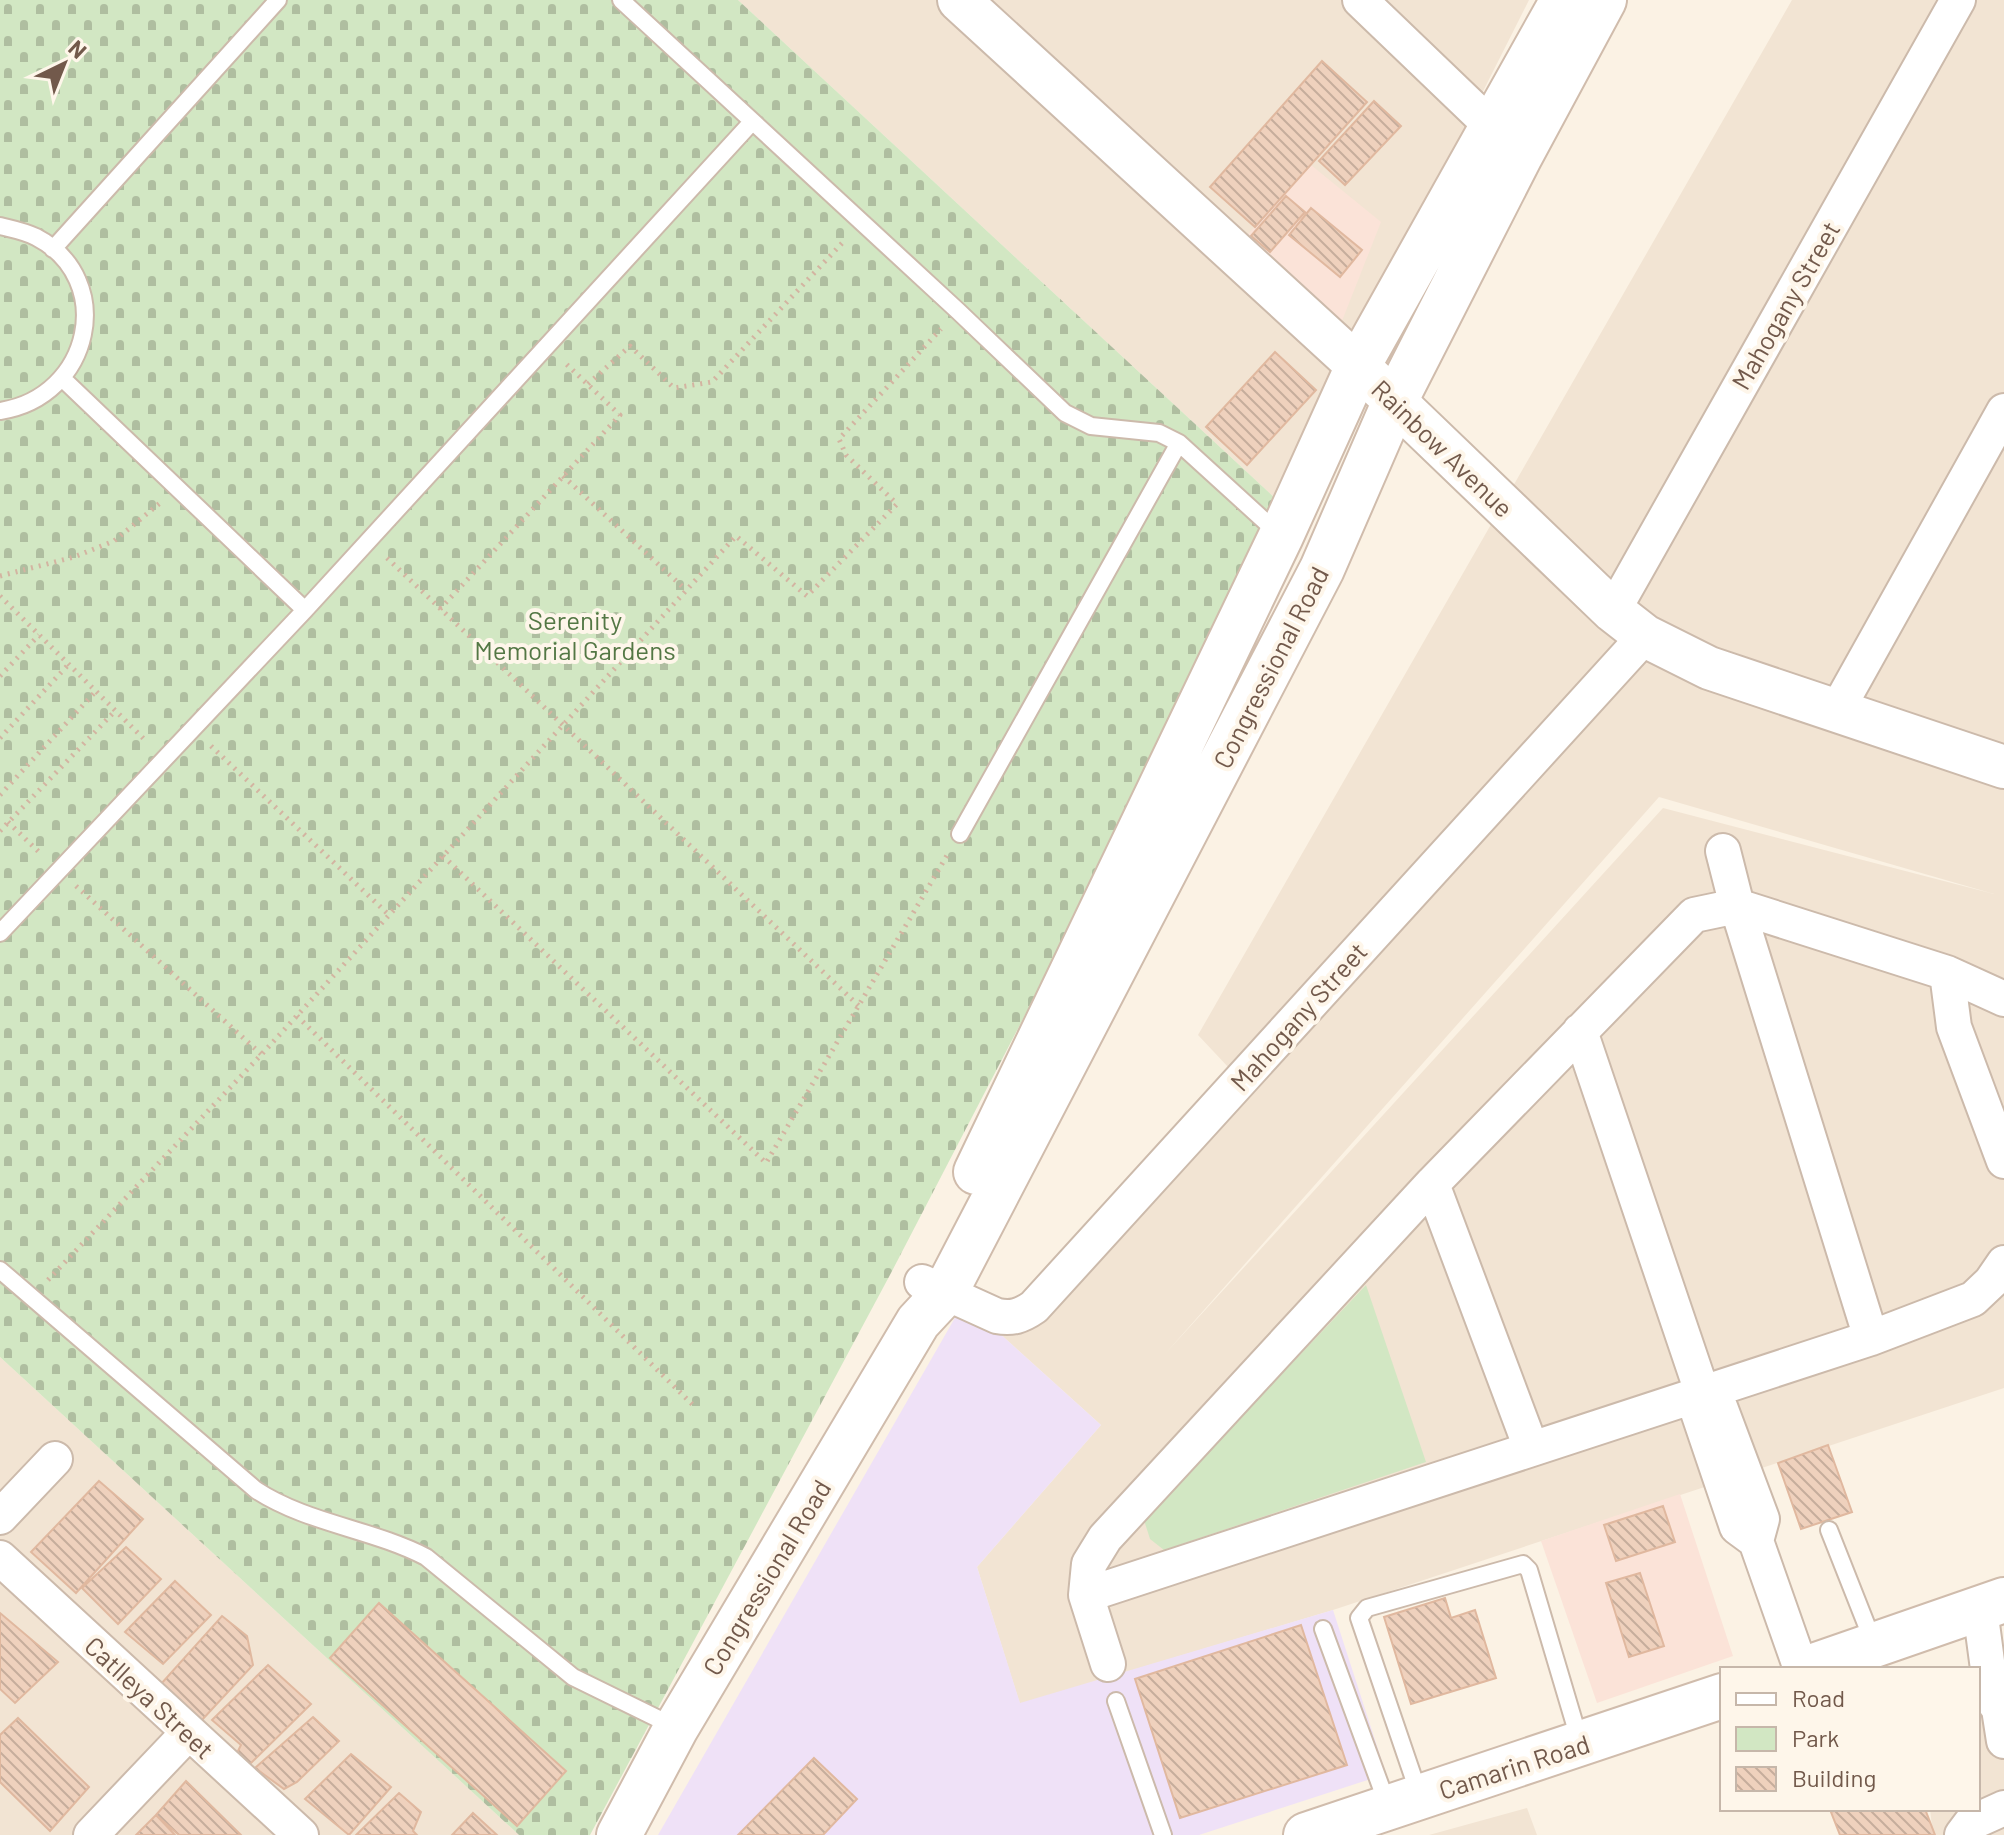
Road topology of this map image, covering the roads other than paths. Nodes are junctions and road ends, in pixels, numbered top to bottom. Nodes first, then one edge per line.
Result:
1 (278, 0) edge
2 (621, 0) edge
3 (959, 0) edge
4 (1360, 0) edge
5 (1563, 0) edge
6 (1604, 0) edge
7 (1958, 0) edge
8 (751, 123) junction
9 (1506, 141) junction
10 (0, 226) edge
11 (53, 249) junction
12 (1358, 366) junction
13 (63, 379) junction
14 (1395, 401) junction
15 (0, 411) edge
16 (2004, 411) edge
17 (1179, 443) junction
18 (1281, 536) junction
19 (305, 610) junction
20 (1613, 611) junction
21 (1645, 636) junction
22 (1837, 710) junction
23 (2004, 767) edge
24 (960, 834) road end
25 (1723, 851) dead end
26 (1737, 906) junction
27 (0, 933) edge
28 (1947, 973) junction
29 (2004, 999) edge
30 (1580, 1031) junction
31 (2004, 1161) edge
32 (1432, 1184) junction
33 (2004, 1263) edge
34 (0, 1270) edge
35 (928, 1299) junction
36 (1871, 1338) junction
37 (1702, 1392) junction
38 (1531, 1448) junction
39 (55, 1459) dead end
40 (0, 1517) edge
41 (1829, 1530) dead end
42 (0, 1558) edge
43 (1086, 1595) junction
44 (1992, 1605) edge
45 (1323, 1629) dead end
46 (1874, 1645) junction
47 (1108, 1664) dead end
48 (1802, 1667) edge
49 (1809, 1667) edge
50 (1720, 1697) edge
51 (1116, 1701) dead end
52 (2003, 1710) edge
53 (676, 1728) junction
54 (189, 1732) junction
55 (1580, 1744) junction
56 (1404, 1802) junction
57 (2004, 1808) edge
58 (1328, 1831) edge
59 (91, 1835) edge
60 (301, 1835) edge
61 (619, 1835) edge
62 (1163, 1835) edge
63 (1962, 1835) edge

1 - 11 lane
2 - 8 lane
3 - 12 street, Rainbow Avenue
4 - 9 street
5 - 9 main road, Congressional Road
6 - 9 main road, Congressional Road
7 - 20 street, Mahogany Street
8 - 17 lane
8 - 19 lane
9 - 12 main road, Congressional Road
9 - 14 main road, Congressional Road
10 - 11 lane
11 - 13 lane
12 - 14 street, Rainbow Avenue
12 - 18 main road, Congressional Road
13 - 15 lane
13 - 19 lane
14 - 20 street, Rainbow Avenue
14 - 35 main road, Congressional Road
16 - 22 street
17 - 18 lane
17 - 24 lane
18 - 35 main road, Congressional Road
19 - 27 lane
20 - 21 street, Rainbow Avenue
21 - 22 street, Rainbow Avenue
21 - 35 street, Mahogany Street
22 - 23 street, Rainbow Avenue
25 - 26 street
26 - 28 street
26 - 30 street
26 - 36 street
28 - 29 street
28 - 31 street
30 - 32 street
30 - 37 street
32 - 38 street
32 - 43 street
33 - 36 street
34 - 53 lane
35 - 53 main road, Congressional Road
36 - 37 street
37 - 38 street
37 - 48 street
38 - 43 street
39 - 40 street
41 - 46 lane
42 - 54 street, Catlleya Street
43 - 47 street
44 - 46 main road
44 - 52 street
45 - 56 lane
46 - 49 main road
50 - 55 main road, Camarin Road
51 - 62 lane
53 - 61 main road, Congressional Road
54 - 59 street
54 - 60 street, Catlleya Street
55 - 56 main road, Camarin Road
55 - 56 lane
56 - 58 main road, Camarin Road
57 - 63 street

